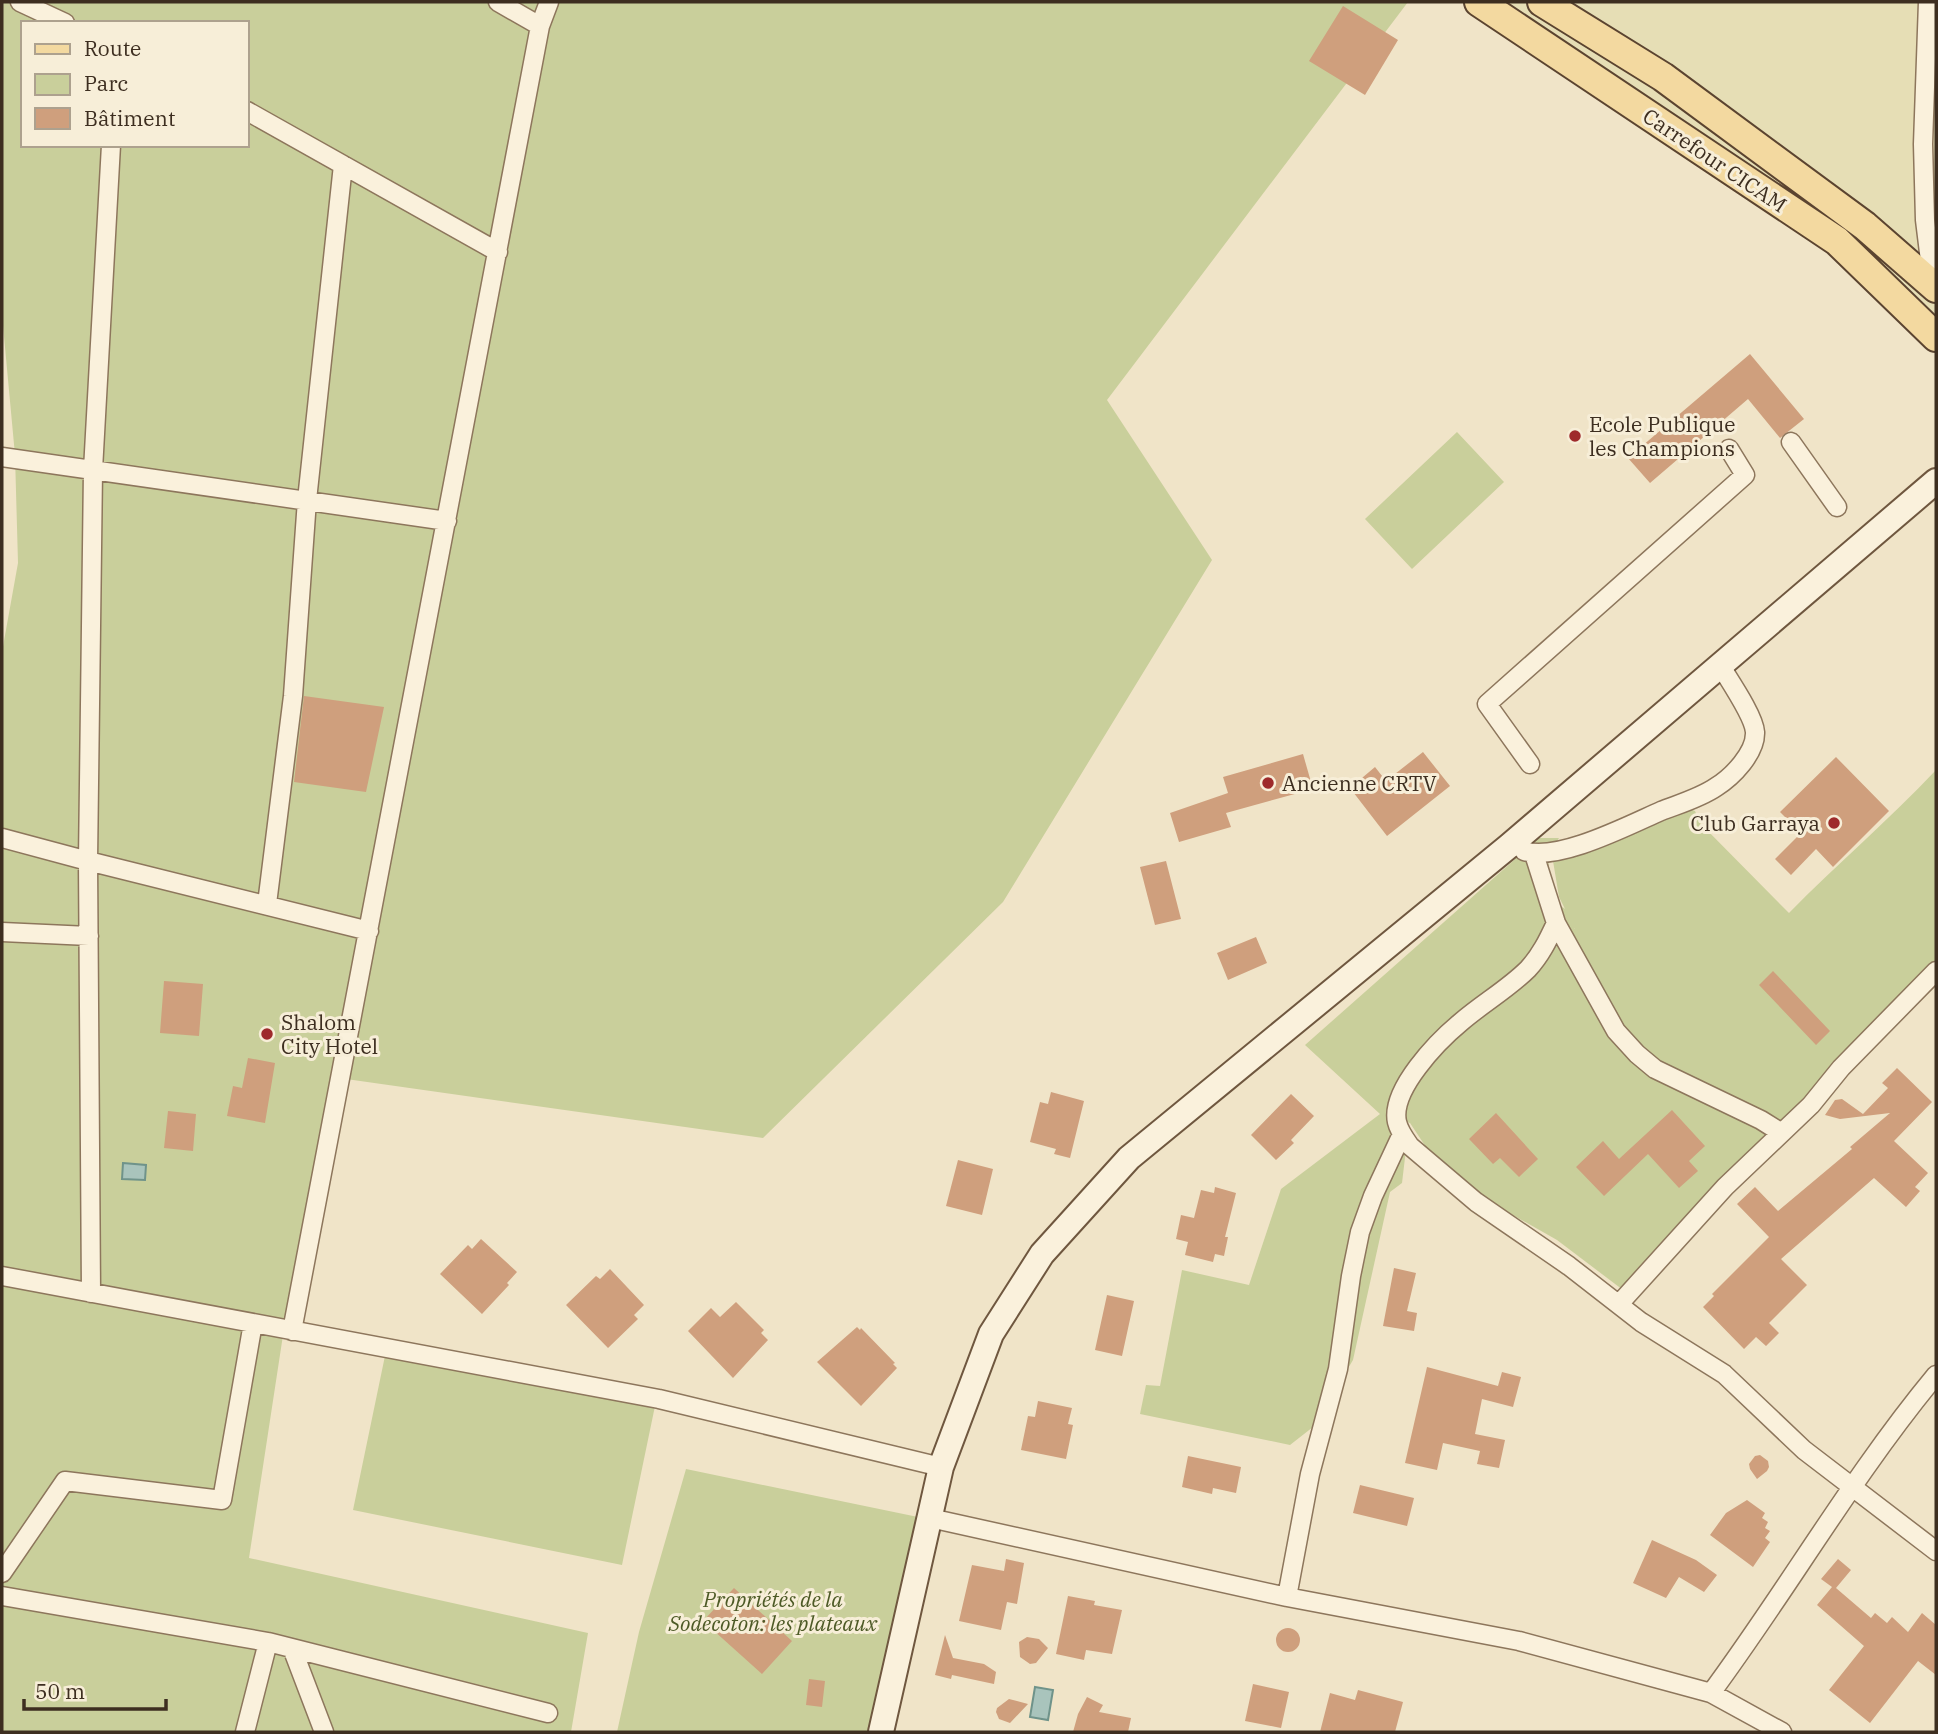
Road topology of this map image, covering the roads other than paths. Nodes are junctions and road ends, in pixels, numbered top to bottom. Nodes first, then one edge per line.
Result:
1 (20, 2) edge
2 (498, 2) edge
3 (549, 2) edge
4 (1479, 2) edge
5 (1542, 2) edge
6 (1928, 2) edge
7 (61, 21) edge
8 (540, 26) junction
9 (248, 112) edge
10 (111, 147) edge
11 (342, 165) junction
12 (498, 252) junction
13 (1935, 287) edge
14 (1936, 337) edge
15 (1791, 442) dead end
16 (1729, 449) dead end
17 (2, 457) edge
18 (93, 470) junction
19 (1936, 482) edge
20 (307, 500) junction
21 (1837, 507) dead end
22 (447, 521) junction
23 (1720, 665) junction
24 (1530, 764) dead end
25 (2, 838) edge
26 (1509, 846) junction
27 (1534, 854) junction
28 (88, 862) junction
29 (267, 904) junction
30 (1556, 923) junction
31 (369, 931) junction
32 (2, 932) edge
33 (89, 936) junction
34 (1936, 971) edge
35 (1780, 1132) junction
36 (1402, 1135) junction
37 (2, 1276) edge
38 (91, 1293) junction
39 (1620, 1303) junction
40 (253, 1323) junction
41 (292, 1331) junction
42 (1936, 1375) edge
43 (941, 1467) junction
44 (1852, 1485) junction
45 (930, 1518) junction
46 (1936, 1551) edge
47 (2, 1573) edge
48 (2, 1596) edge
49 (1287, 1597) junction
50 (268, 1642) junction
51 (292, 1648) junction
52 (1711, 1693) junction
53 (548, 1713) dead end
54 (245, 1732) edge
55 (324, 1732) edge
56 (881, 1732) edge
57 (1782, 1732) edge

1 - 7 street
2 - 8 street
3 - 8 street
4 - 14 main road, Carrefour CICAM
5 - 13 main road
6 - 13 street
8 - 12 street
9 - 11 street
10 - 18 street
11 - 12 street
11 - 20 street
12 - 22 street
15 - 21 street
16 - 24 street
17 - 18 street
18 - 20 street
18 - 28 street
19 - 23 street
20 - 22 street
20 - 29 street
22 - 31 street
23 - 26 street
23 - 27 street
25 - 28 street
26 - 27 street
26 - 43 street
27 - 30 street
28 - 29 street
28 - 33 street
29 - 31 street
30 - 35 street
30 - 36 street
31 - 41 street
32 - 33 street
33 - 38 street
34 - 35 street
35 - 39 street
36 - 39 street
36 - 49 street
37 - 38 street
38 - 40 street
39 - 44 street
40 - 41 street
40 - 47 street
41 - 43 street
42 - 44 street
43 - 45 street
44 - 46 street
44 - 52 street
45 - 49 street
45 - 56 street
48 - 50 street
49 - 52 street
50 - 51 street
50 - 54 street
51 - 53 street
51 - 55 street
52 - 57 street

